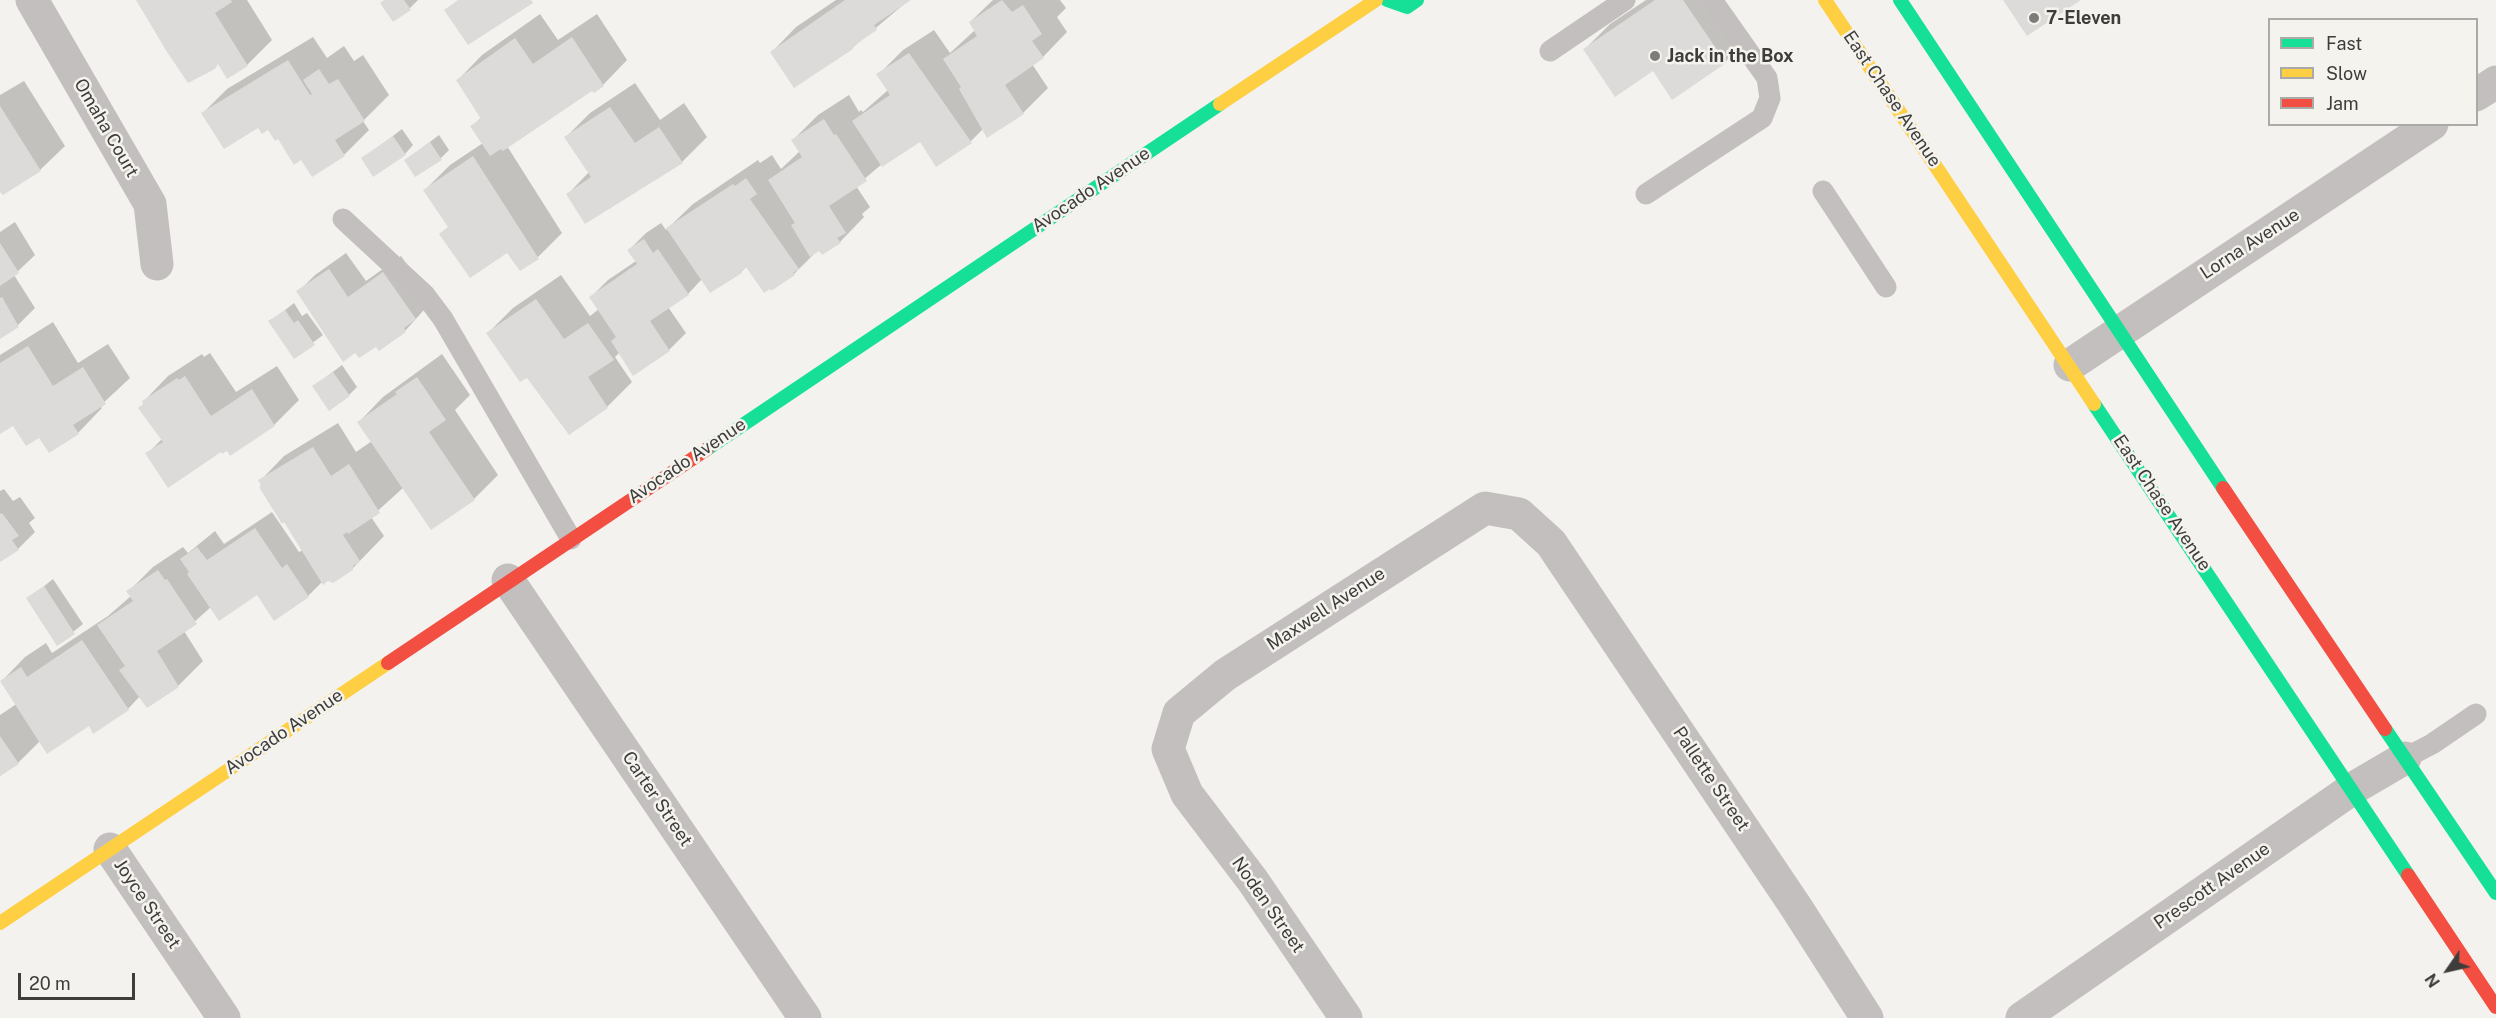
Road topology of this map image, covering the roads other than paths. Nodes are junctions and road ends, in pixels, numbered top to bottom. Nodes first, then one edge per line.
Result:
1 (32, 0) edge
2 (1376, 0) edge
3 (1387, 0) edge
4 (1417, 0) edge
5 (1625, 0) edge
6 (1712, 0) edge
7 (1825, 0) edge
8 (1900, 0) edge
9 (1550, 51) dead end
10 (2496, 82) edge
11 (2478, 94) edge
12 (2429, 126) edge
13 (1823, 191) dead end
14 (1646, 194) dead end
15 (343, 219) dead end
16 (157, 264) dead end
17 (1886, 287) dead end
18 (2118, 332) junction
19 (2070, 365) junction
20 (571, 539) junction
21 (1551, 543) joint
22 (508, 580) junction
23 (2476, 714) dead end
24 (2405, 758) junction
25 (2352, 789) junction
26 (1187, 794) joint
27 (110, 849) junction
28 (2496, 893) edge
29 (0, 923) edge
30 (2496, 1007) edge
31 (224, 1018) edge
32 (805, 1018) edge
33 (1346, 1018) edge
34 (1867, 1018) edge
35 (2022, 1018) edge

1 - 16 street, Omaha Court
2 - 20 main road, Avocado Avenue
3 - 4 main road
5 - 9 lane
6 - 14 lane
7 - 19 main road, East Chase Avenue
8 - 18 main road
10 - 11 street
12 - 18 street, Lorna Avenue
13 - 17 lane
15 - 20 lane
18 - 19 street, Lorna Avenue
18 - 24 main road
19 - 25 main road, East Chase Avenue
20 - 22 main road, Avocado Avenue
21 - 26 street, Maxwell Avenue
21 - 34 street, Pallette Street
22 - 27 main road, Avocado Avenue
22 - 32 street, Carter Street
23 - 24 lane
24 - 25 street, Prescott Avenue
24 - 28 main road
25 - 30 main road, East Chase Avenue
25 - 35 street, Prescott Avenue
26 - 33 street, Noden Street
27 - 29 main road, Avocado Avenue
27 - 31 street, Joyce Street

